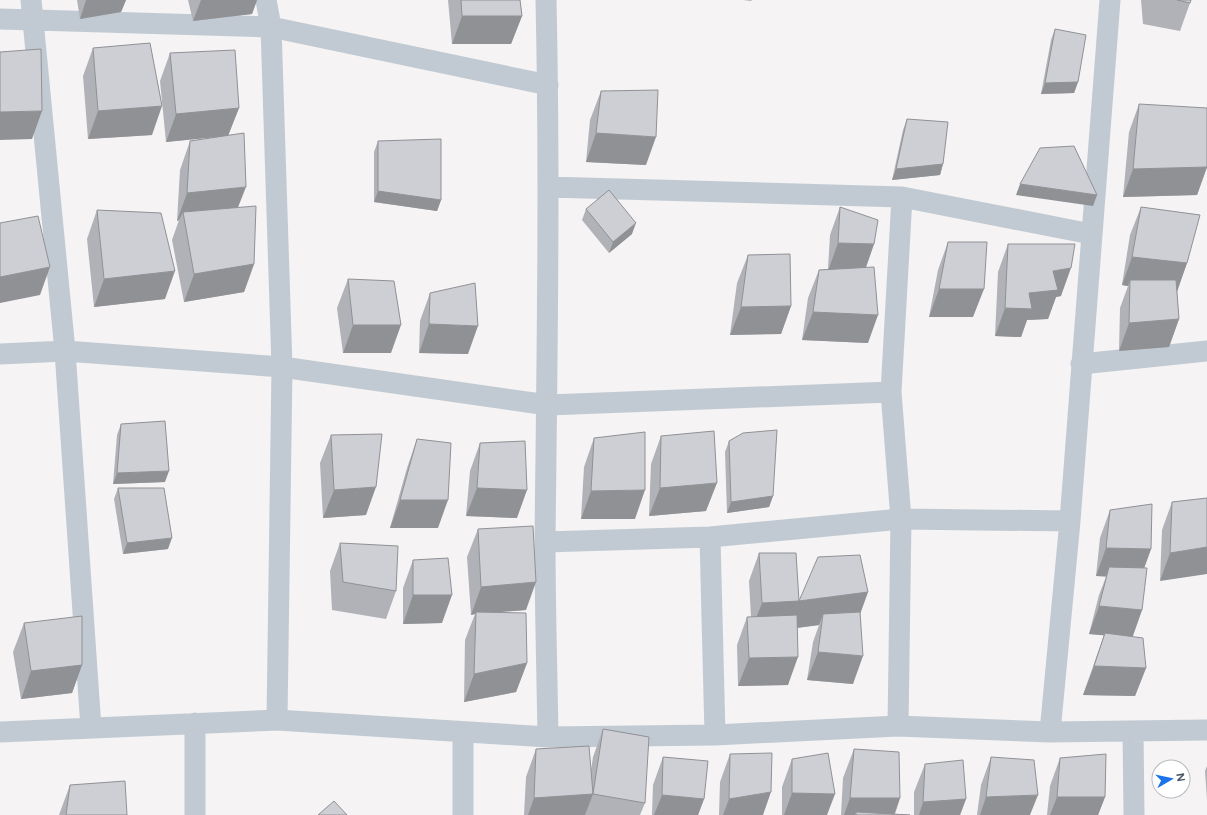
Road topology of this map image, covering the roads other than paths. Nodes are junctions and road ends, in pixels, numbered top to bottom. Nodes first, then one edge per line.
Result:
1 (266, 0) edge
2 (546, 0) edge
3 (1110, 0) edge
4 (32, 10) edge
5 (0, 18) edge
6 (271, 27) junction
7 (548, 85) junction
8 (548, 187) junction
9 (902, 197) junction
10 (1091, 234) junction
11 (65, 351) junction
12 (1207, 351) edge
13 (0, 354) edge
14 (1081, 364) junction
15 (282, 367) junction
16 (891, 392) junction
17 (548, 405) junction
18 (901, 519) junction
19 (1070, 521) junction
20 (710, 537) junction
21 (545, 542) junction
22 (276, 720) junction
23 (195, 723) junction
24 (898, 726) junction
25 (91, 728) junction
26 (1207, 730) edge
27 (1133, 731) junction
28 (0, 732) edge
29 (463, 732) junction
30 (1050, 732) junction
31 (715, 735) junction
32 (548, 737) junction
33 (195, 815) edge
34 (463, 815) edge
35 (1134, 815) edge

1 - 6 street
2 - 7 street
3 - 10 street
4 - 5 street
4 - 6 street
4 - 11 street
6 - 7 street
6 - 15 street
7 - 8 street
8 - 9 street
8 - 17 street
9 - 10 street
9 - 16 street
10 - 14 street
11 - 13 street
11 - 15 street
11 - 25 street
12 - 14 street
14 - 19 street
15 - 17 street
15 - 22 street
16 - 17 street
16 - 18 street
17 - 21 street
18 - 19 street
18 - 20 street
18 - 24 street
19 - 30 street
20 - 21 street
20 - 31 street
21 - 32 street
22 - 23 street
22 - 29 street
23 - 25 street
23 - 33 street
24 - 30 street
24 - 31 street
25 - 28 street
26 - 27 street
27 - 30 street
27 - 35 street
29 - 32 street
29 - 34 street
31 - 32 street

